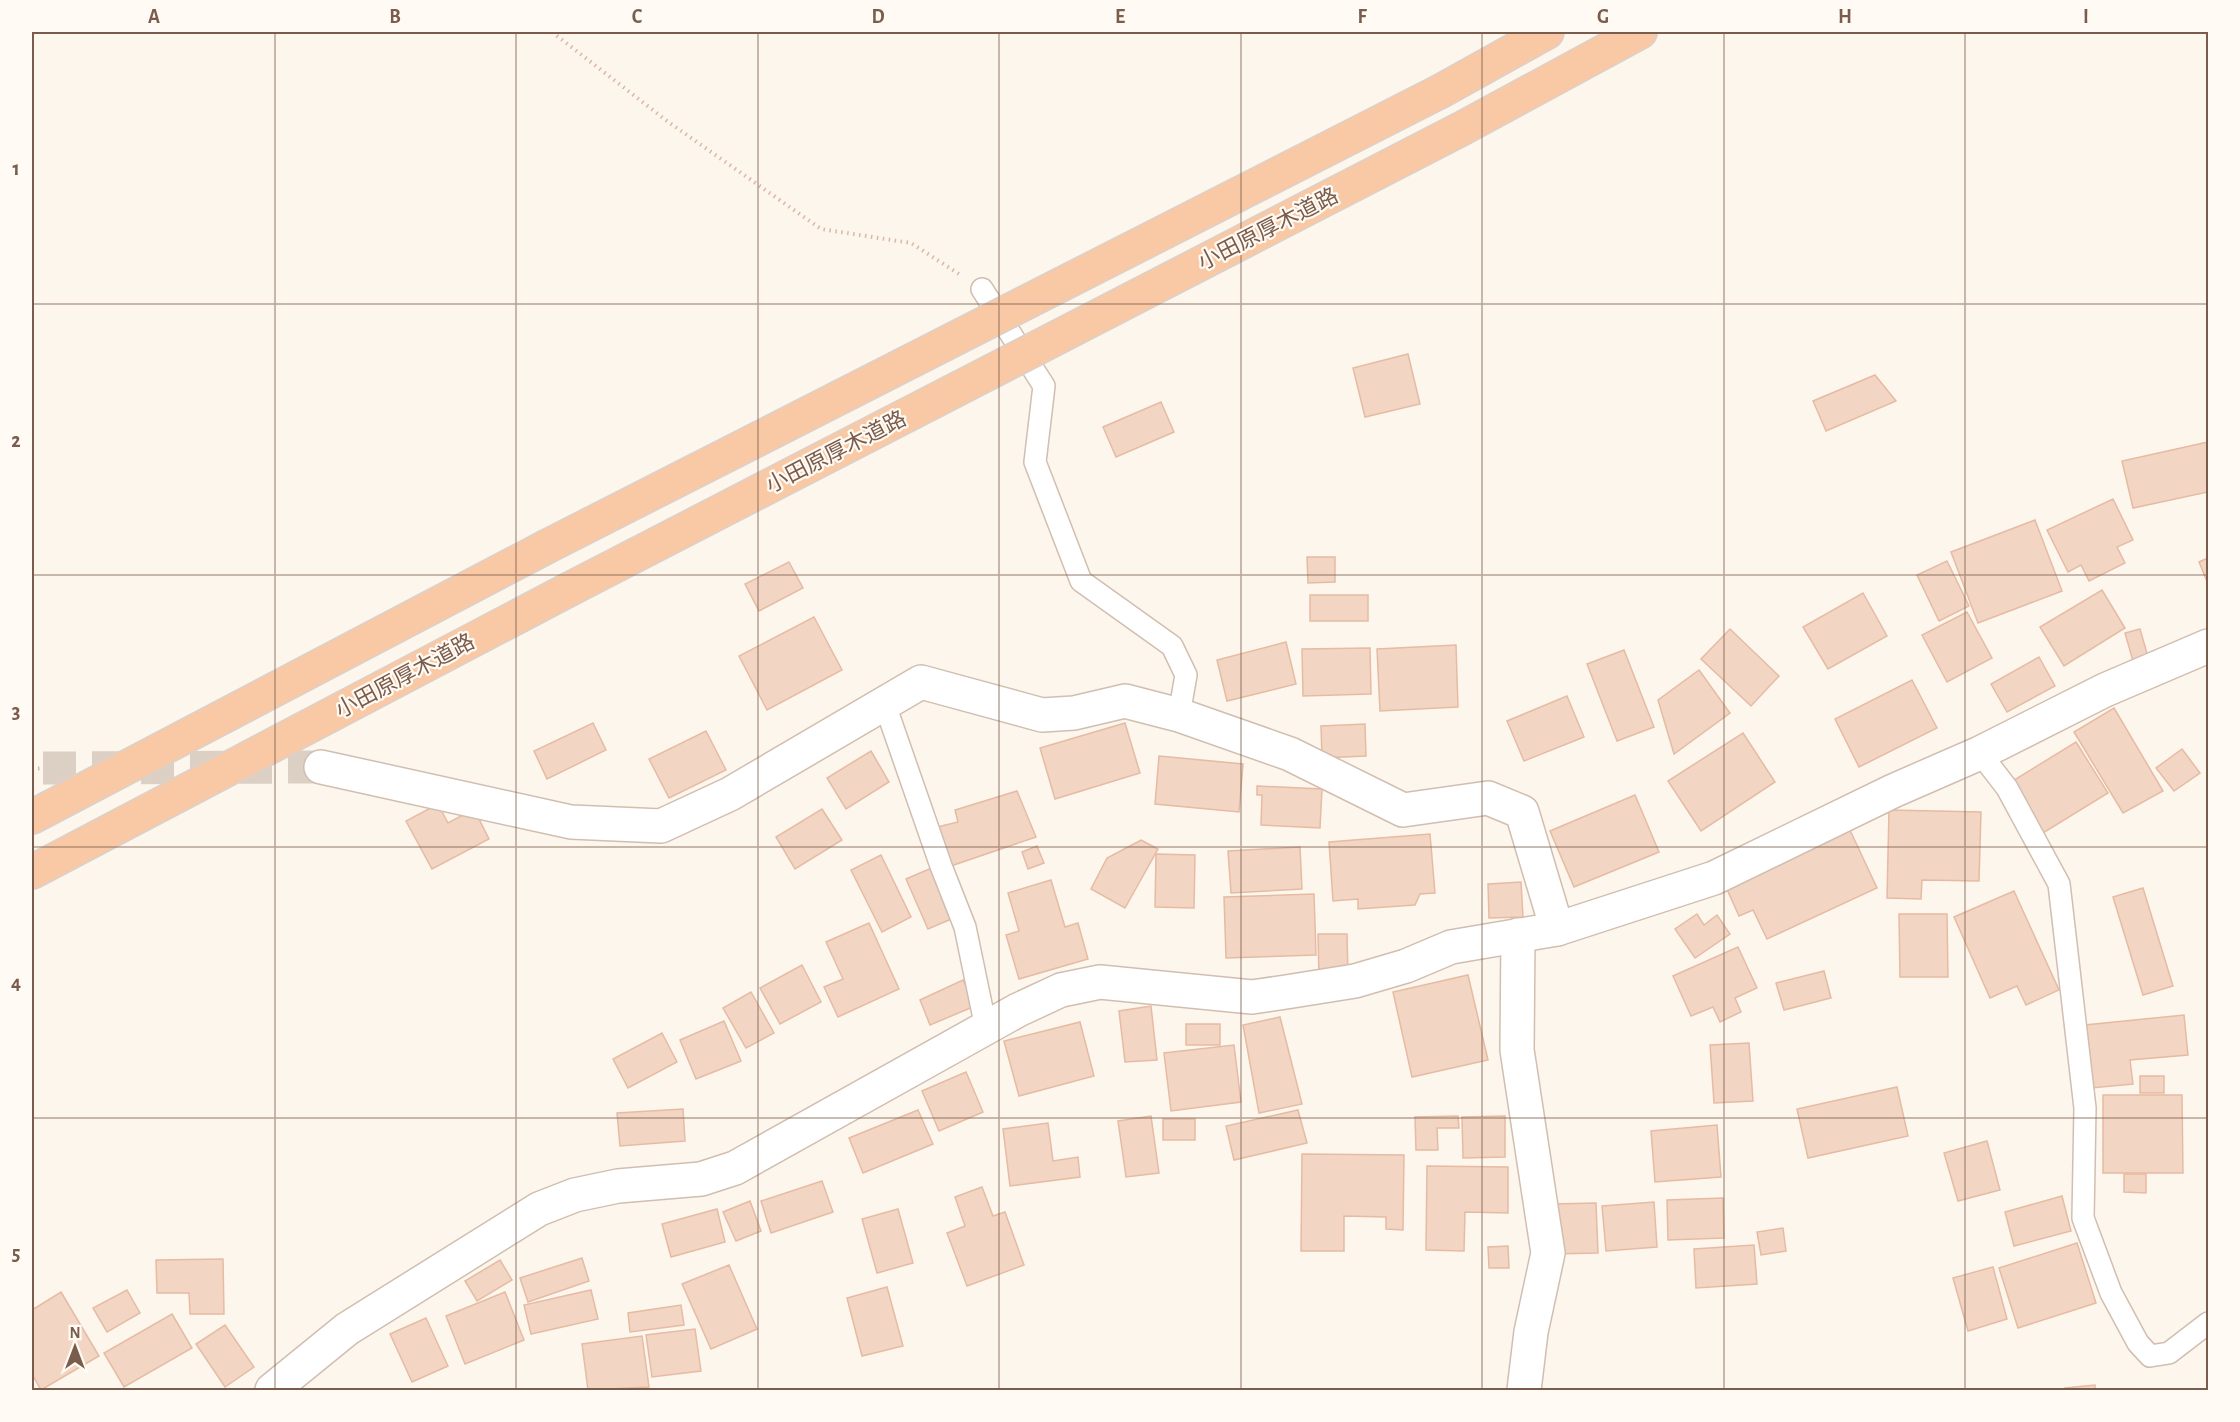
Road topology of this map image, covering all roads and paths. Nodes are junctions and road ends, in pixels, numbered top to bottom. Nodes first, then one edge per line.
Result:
1 (552, 32) edge
2 (1547, 32) edge
3 (1640, 32) edge
4 (982, 289) joint
5 (2208, 646) edge
6 (884, 702) junction
7 (1179, 715) junction
8 (1980, 753) junction
9 (321, 767) tunnel mouth
10 (43, 768) tunnel mouth
11 (32, 769) edge
12 (32, 817) edge
13 (32, 872) edge
14 (1557, 929) junction
15 (1518, 935) junction
16 (986, 1028) junction
17 (2208, 1323) edge
18 (273, 1390) edge
19 (1524, 1390) edge

1 - 4 path
2 - 12 highway, 小田原厚木道路, bridge
3 - 13 highway, 小田原厚木道路, bridge
4 - 7 lane
5 - 8 street
6 - 7 street
6 - 9 street
6 - 16 lane
7 - 14 street
8 - 14 street
8 - 17 lane
10 - 11 path
14 - 15 street
15 - 16 street
15 - 19 street
16 - 18 street

